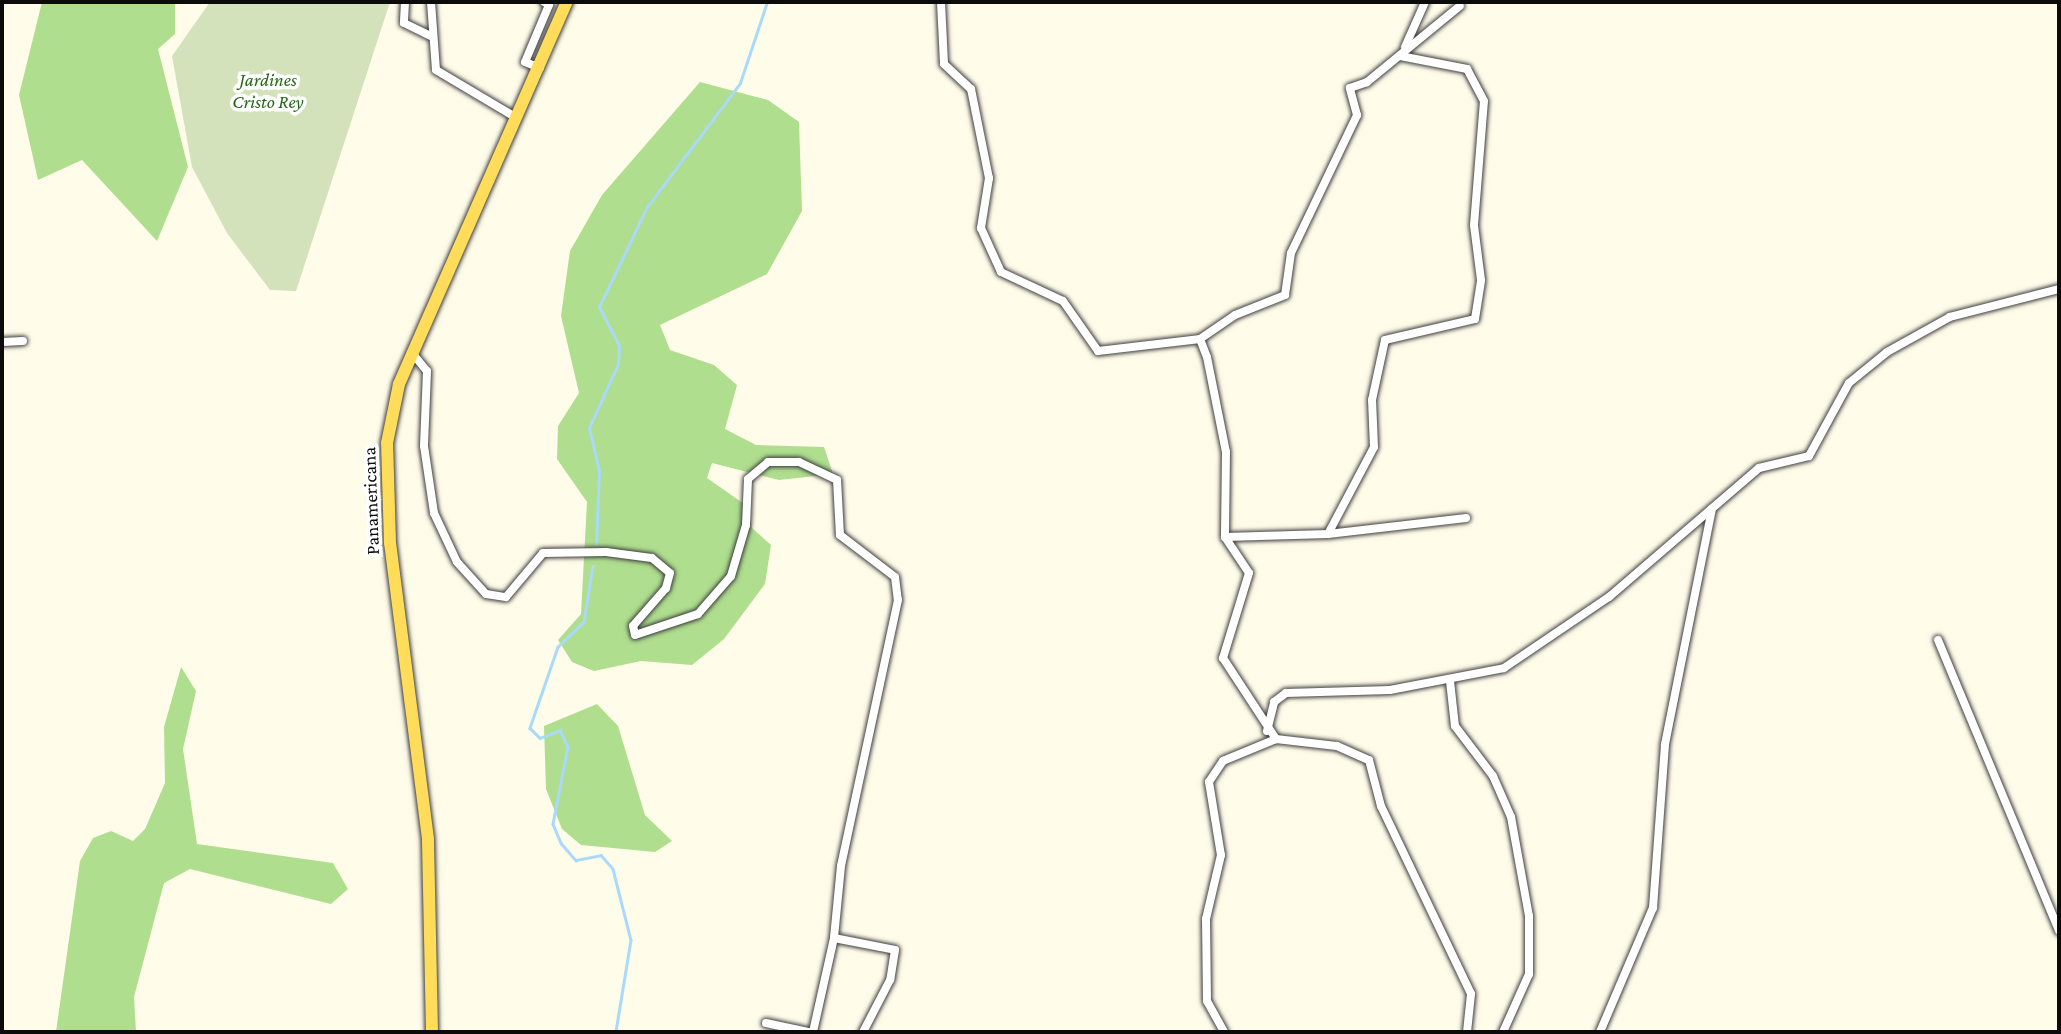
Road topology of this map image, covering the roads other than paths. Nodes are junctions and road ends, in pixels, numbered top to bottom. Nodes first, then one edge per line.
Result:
1 (405, 2) edge
2 (431, 2) edge
3 (567, 2) edge
4 (941, 2) edge
5 (1425, 2) edge
6 (548, 3) edge
7 (1460, 6) dead end
8 (431, 36) junction
9 (1400, 56) junction
10 (540, 68) junction
11 (517, 118) junction
12 (2059, 289) edge
13 (1199, 339) junction
14 (23, 341) dead end
15 (2, 342) edge
16 (413, 354) junction
17 (1712, 509) junction
18 (1466, 518) dead end
19 (1328, 534) junction
20 (1225, 537) junction
21 (1938, 640) dead end
22 (1450, 681) junction
23 (1267, 731) junction
24 (1276, 739) junction
25 (2059, 931) edge
26 (834, 938) junction
27 (766, 1023) dead end
28 (432, 1032) edge
29 (811, 1032) edge
30 (863, 1032) edge
31 (1224, 1032) edge
32 (1467, 1032) edge
33 (1503, 1032) edge
34 (1600, 1032) edge

1 - 8 street
2 - 8 street
3 - 10 main road, Panamericana
4 - 13 street
5 - 9 street
6 - 10 street
7 - 9 street
8 - 11 street
9 - 13 street
9 - 19 street
10 - 11 main road, Panamericana
11 - 16 main road, Panamericana
12 - 17 street
13 - 20 street
14 - 15 street
16 - 26 street
16 - 28 main road, Panamericana
17 - 22 street
17 - 34 street
18 - 19 street
19 - 20 street
20 - 23 street
21 - 25 street
22 - 23 street
22 - 33 street
23 - 24 street
24 - 31 street
24 - 32 street
26 - 29 street
26 - 30 street
27 - 29 street

